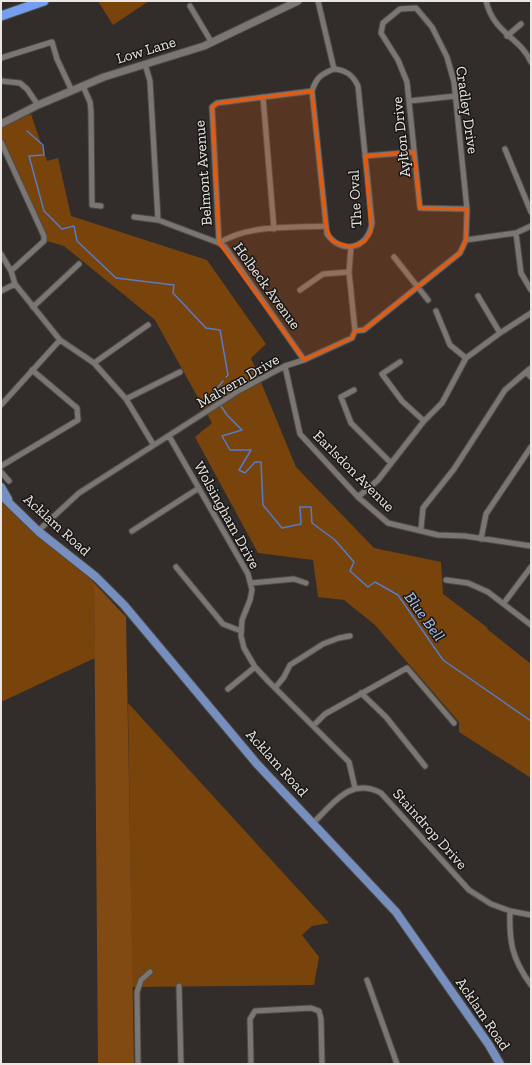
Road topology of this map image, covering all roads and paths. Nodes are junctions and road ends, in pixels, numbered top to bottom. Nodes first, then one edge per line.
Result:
1 (44, 1) edge
2 (298, 1) edge
3 (318, 1) edge
4 (486, 1) edge
5 (190, 6) dead end
6 (1, 16) edge
7 (383, 23) joint
8 (521, 24) dead end
9 (507, 36) junction
10 (212, 42) junction
11 (1, 58) edge
12 (531, 62) edge
13 (145, 64) junction
14 (334, 69) junction
15 (1, 81) edge
16 (83, 86) junction
17 (72, 91) junction
18 (312, 91) junction
19 (456, 96) junction
20 (263, 97) junction
21 (409, 101) junction
22 (38, 105) junction
23 (1, 124) edge
24 (1, 142) edge
25 (505, 149) dead end
26 (414, 152) junction
27 (365, 156) junction
28 (101, 206) dead end
29 (467, 209) junction
30 (531, 212) edge
31 (134, 217) dead end
32 (158, 220) junction
33 (326, 226) junction
34 (531, 226) edge
35 (274, 229) junction
36 (516, 233) junction
37 (466, 240) junction
38 (219, 243) junction
39 (351, 247) junction
40 (1, 254) edge
41 (394, 256) dead end
42 (79, 264) dead end
43 (11, 271) junction
44 (349, 272) junction
45 (15, 284) junction
46 (418, 287) junction
47 (300, 290) dead end
48 (531, 290) edge
49 (1, 291) edge
50 (478, 296) dead end
51 (428, 300) dead end
52 (33, 307) junction
53 (436, 310) dead end
54 (531, 313) edge
55 (148, 325) dead end
56 (355, 331) junction
57 (500, 333) junction
58 (60, 340) junction
59 (466, 358) junction
60 (304, 360) junction
61 (400, 362) dead end
62 (94, 363) junction
63 (285, 366) junction
64 (531, 368) edge
65 (32, 370) junction
66 (180, 372) dead end
67 (526, 372) junction
68 (531, 377) edge
69 (354, 390) dead end
70 (126, 399) junction
71 (1, 405) edge
72 (424, 421) junction
73 (169, 436) junction
74 (153, 444) junction
75 (531, 447) edge
76 (391, 462) junction
77 (1, 466) edge
78 (1, 472) edge
79 (9, 481) dead end
80 (1, 487) edge
81 (199, 488) junction
82 (1, 495) edge
83 (358, 497) junction
84 (10, 501) junction
85 (421, 530) junction
86 (38, 531) junction
87 (132, 531) dead end
88 (481, 539) junction
89 (531, 546) edge
90 (531, 566) edge
91 (176, 567) dead end
92 (446, 580) dead end
93 (251, 583) junction
94 (306, 583) dead end
95 (504, 603) junction
96 (531, 625) edge
97 (241, 631) junction
98 (350, 636) dead end
99 (255, 667) junction
100 (275, 688) junction
101 (228, 689) dead end
102 (361, 693) junction
103 (454, 723) dead end
104 (313, 726) junction
105 (425, 766) dead end
106 (355, 788) junction
107 (313, 824) junction
108 (510, 911) junction
109 (531, 915) edge
110 (150, 972) dead end
111 (367, 980) dead end
112 (531, 985) edge
113 (179, 986) dead end
114 (138, 1064) edge
115 (181, 1064) edge
116 (251, 1064) edge
117 (322, 1064) edge
118 (397, 1064) edge
119 (500, 1064) edge

1 - 6 highway
2 - 10 main road, Low Lane
3 - 14 street
4 - 9 street
5 - 10 street
7 - 19 street, Cradley Drive
7 - 21 street, Aylton Drive
8 - 9 street
9 - 12 street
10 - 13 main road, Low Lane
11 - 17 street
13 - 16 main road, Low Lane
13 - 32 street
14 - 18 street
14 - 27 street, The Oval
15 - 22 street
16 - 17 main road, Low Lane
16 - 28 street
17 - 22 main road, Low Lane
18 - 20 street, Belmont Avenue
18 - 33 street, The Oval
19 - 21 street
19 - 29 street, Cradley Drive
20 - 35 street
20 - 38 street, Belmont Avenue
21 - 26 street, Aylton Drive
22 - 23 main road, Low Lane
24 - 43 street
25 - 30 street
26 - 27 street
26 - 29 street, Aylton Drive
27 - 39 street, The Oval
29 - 37 street, Cradley Drive
31 - 32 street, Holbeck Avenue
32 - 38 street, Holbeck Avenue
33 - 35 street
33 - 39 street, The Oval
34 - 36 street
35 - 38 street
36 - 37 street
36 - 48 street
37 - 46 street, Malvern Drive
38 - 60 street, Holbeck Avenue
39 - 44 street
40 - 43 street
41 - 46 street
42 - 52 street
43 - 45 street
44 - 47 street
44 - 56 street
45 - 49 street
45 - 52 street
46 - 51 street
46 - 56 street, Malvern Drive
50 - 57 street
52 - 58 street
53 - 59 street
54 - 57 street
55 - 62 street
56 - 60 street, Malvern Drive
57 - 59 street
58 - 62 street
58 - 65 street
59 - 72 street
60 - 63 street, Malvern Drive
61 - 72 street
62 - 70 street
63 - 73 street, Malvern Drive
63 - 83 street, Earlsdon Avenue
64 - 67 street
65 - 71 street
65 - 77 street
66 - 70 street
67 - 68 street
67 - 85 street
69 - 76 street
70 - 74 street
72 - 76 street
73 - 74 street, Malvern Drive
73 - 81 street, Wolsingham Drive
74 - 86 street, Malvern Drive
75 - 88 street
76 - 83 street
78 - 79 street
80 - 84 main road, Acklam Road
81 - 87 street
81 - 93 street, Wolsingham Drive
82 - 84 main road, Acklam Road
83 - 85 street, Earlsdon Avenue
84 - 86 main road, Acklam Road
85 - 88 street, Earlsdon Avenue
86 - 107 main road, Acklam Road
88 - 89 street, Earlsdon Avenue
90 - 95 street
91 - 97 street
92 - 95 street
93 - 94 street
93 - 97 street, Wolsingham Drive
95 - 96 street
97 - 99 street
98 - 100 street
99 - 100 street
99 - 101 street
100 - 104 street
102 - 103 street
102 - 104 street
102 - 105 street
104 - 106 street
106 - 107 street
106 - 108 street, Staindrop Drive
107 - 119 main road, Acklam Road
108 - 109 street, Staindrop Drive
108 - 112 street
110 - 114 street
111 - 118 street
113 - 115 street
116 - 117 street

